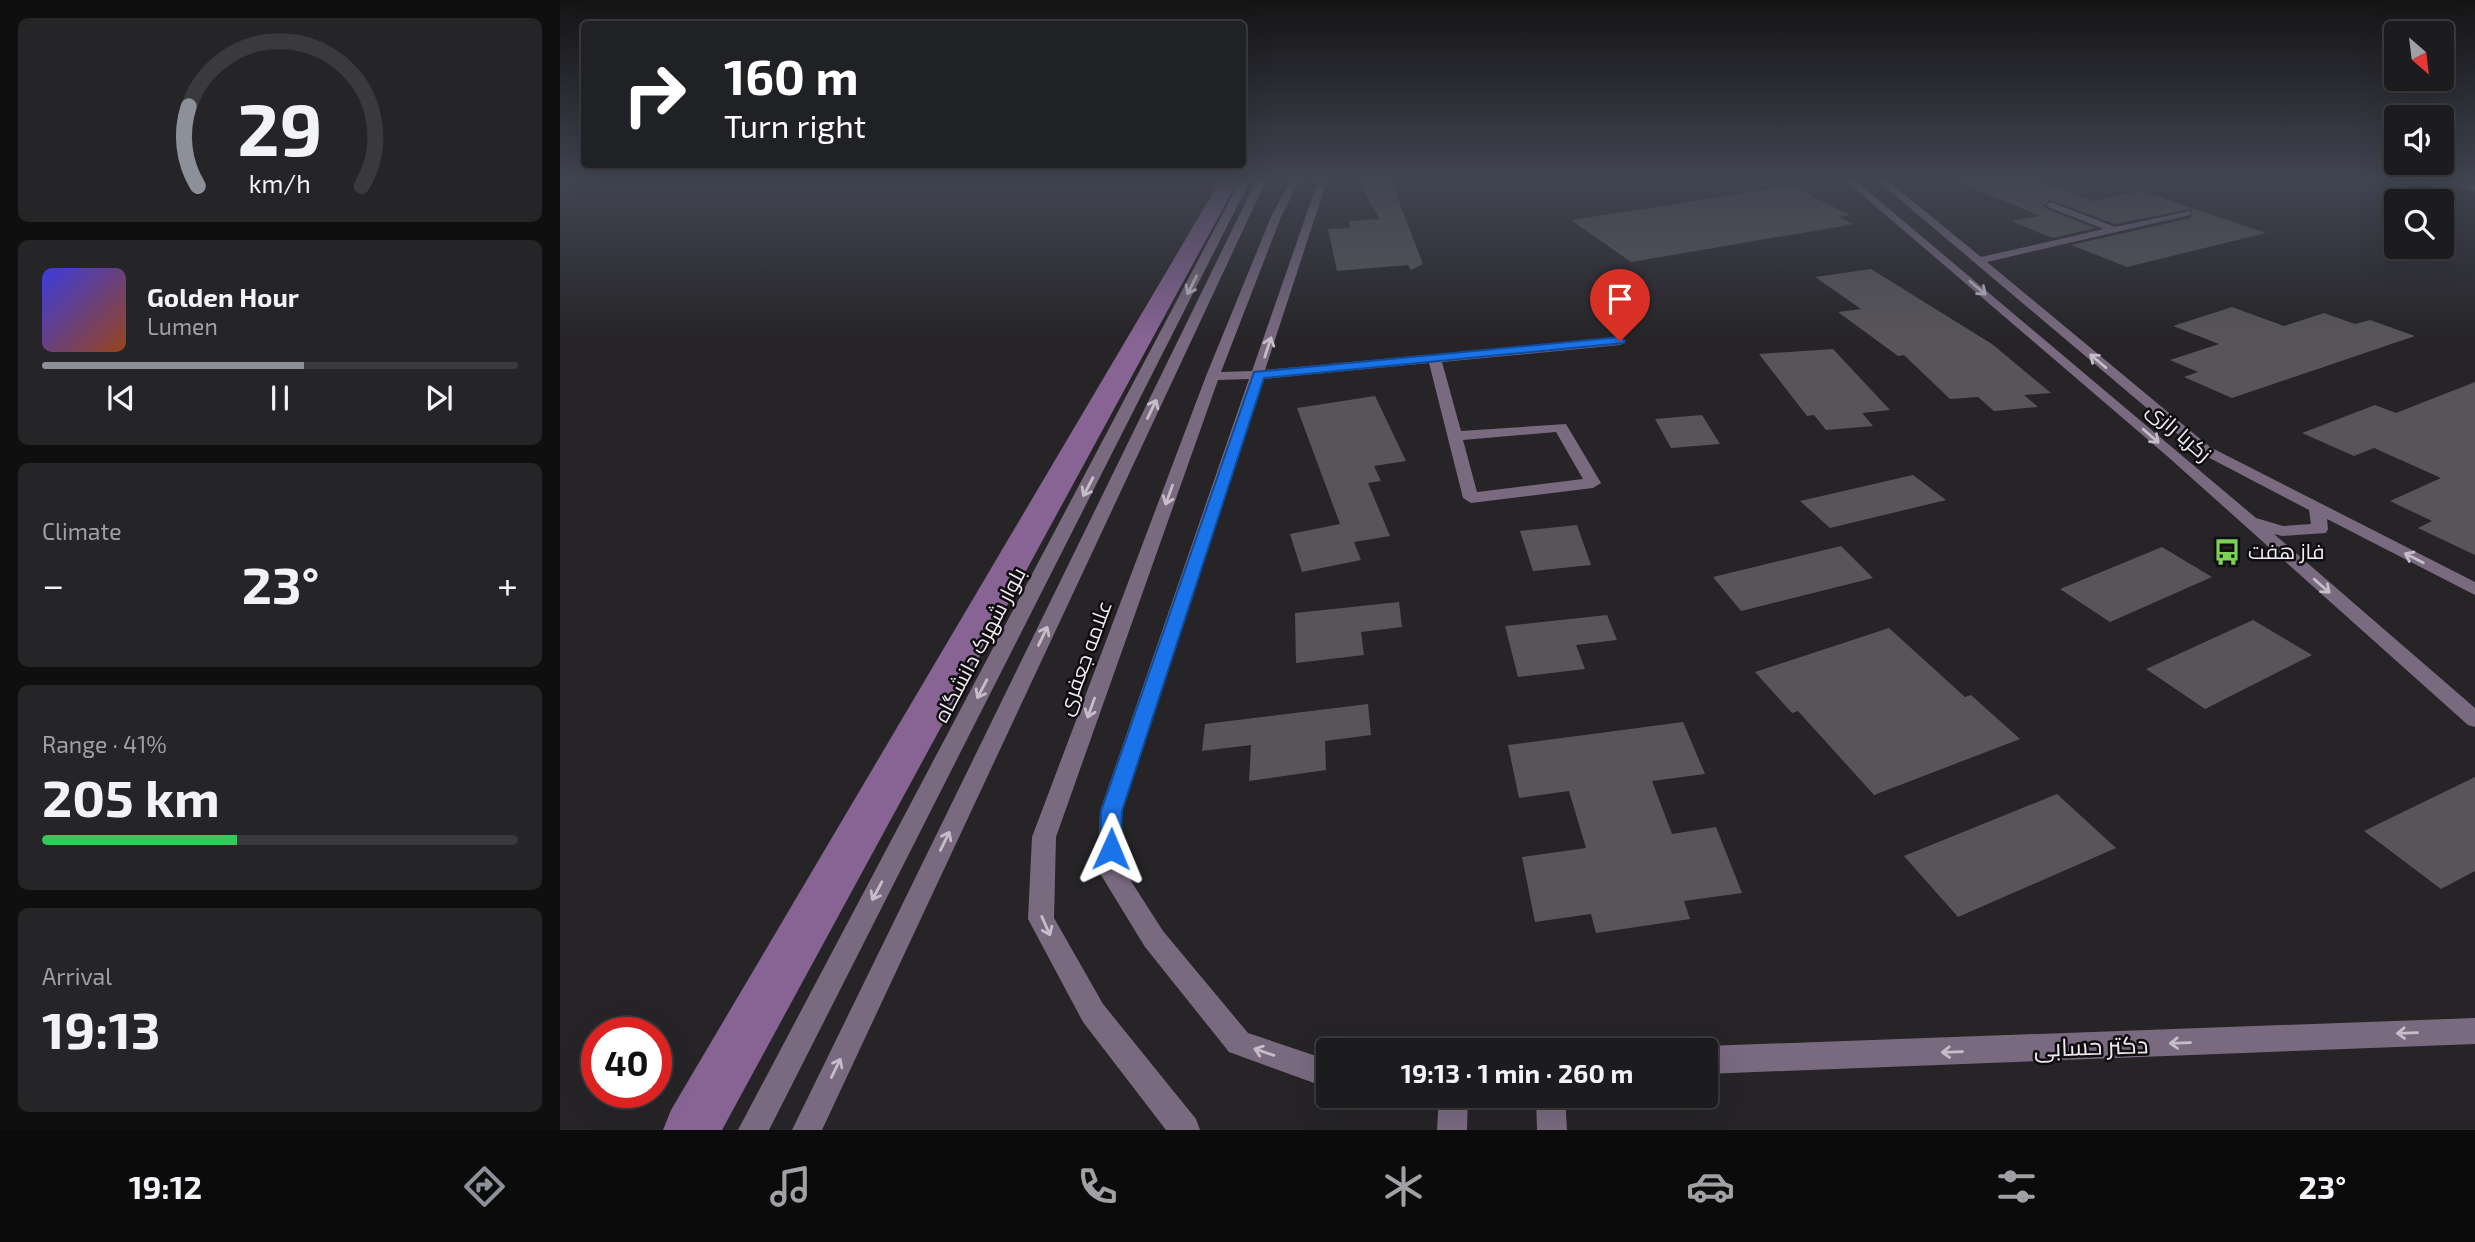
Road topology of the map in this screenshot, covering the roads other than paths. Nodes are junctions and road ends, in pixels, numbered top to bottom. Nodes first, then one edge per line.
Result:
1 (1218, 234) edge
2 (1236, 234) edge
3 (1269, 234) edge
4 (1305, 234) edge
5 (1914, 234) edge
6 (1946, 234) edge
7 (2099, 234) edge
8 (1960, 245) junction
9 (1929, 246) junction
10 (1979, 261) junction
11 (1620, 341) dead end
12 (1434, 358) junction
13 (1259, 375) junction
14 (1213, 376) junction
15 (1455, 436) junction
16 (2317, 508) junction
17 (2247, 519) junction
18 (2475, 589) edge
19 (2475, 720) edge
20 (2475, 1031) edge
21 (1718, 1060) edge
22 (1316, 1070) edge
23 (1453, 1108) edge
24 (1551, 1108) edge
25 (752, 1130) edge
26 (807, 1130) edge
27 (1185, 1130) edge
28 (1452, 1130) edge
29 (1552, 1130) edge

1 -> 25 street, بلوار شهرک دانشگاه
26 -> 2 street
3 - 14 street, علامه جعفری
13 -> 4 street
5 - 9 street, زکریا رازی
6 - 8 street, زکریا رازی
7 - 10 street
8 - 9 street
8 - 10 street, زکریا رازی
9 -> 17 street, زکریا رازی
16 -> 10 street, زکریا رازی
11 - 12 street
12 - 13 street
12 - 15 street
13 - 14 street
22 -> 13 street
14 -> 27 street, علامه جعفری
15 - 15 street
16 - 17 street
18 -> 16 street, زکریا رازی
17 -> 19 street, زکریا رازی
20 -> 21 street, دکتر حسابی
23 - 28 street
24 - 29 street

